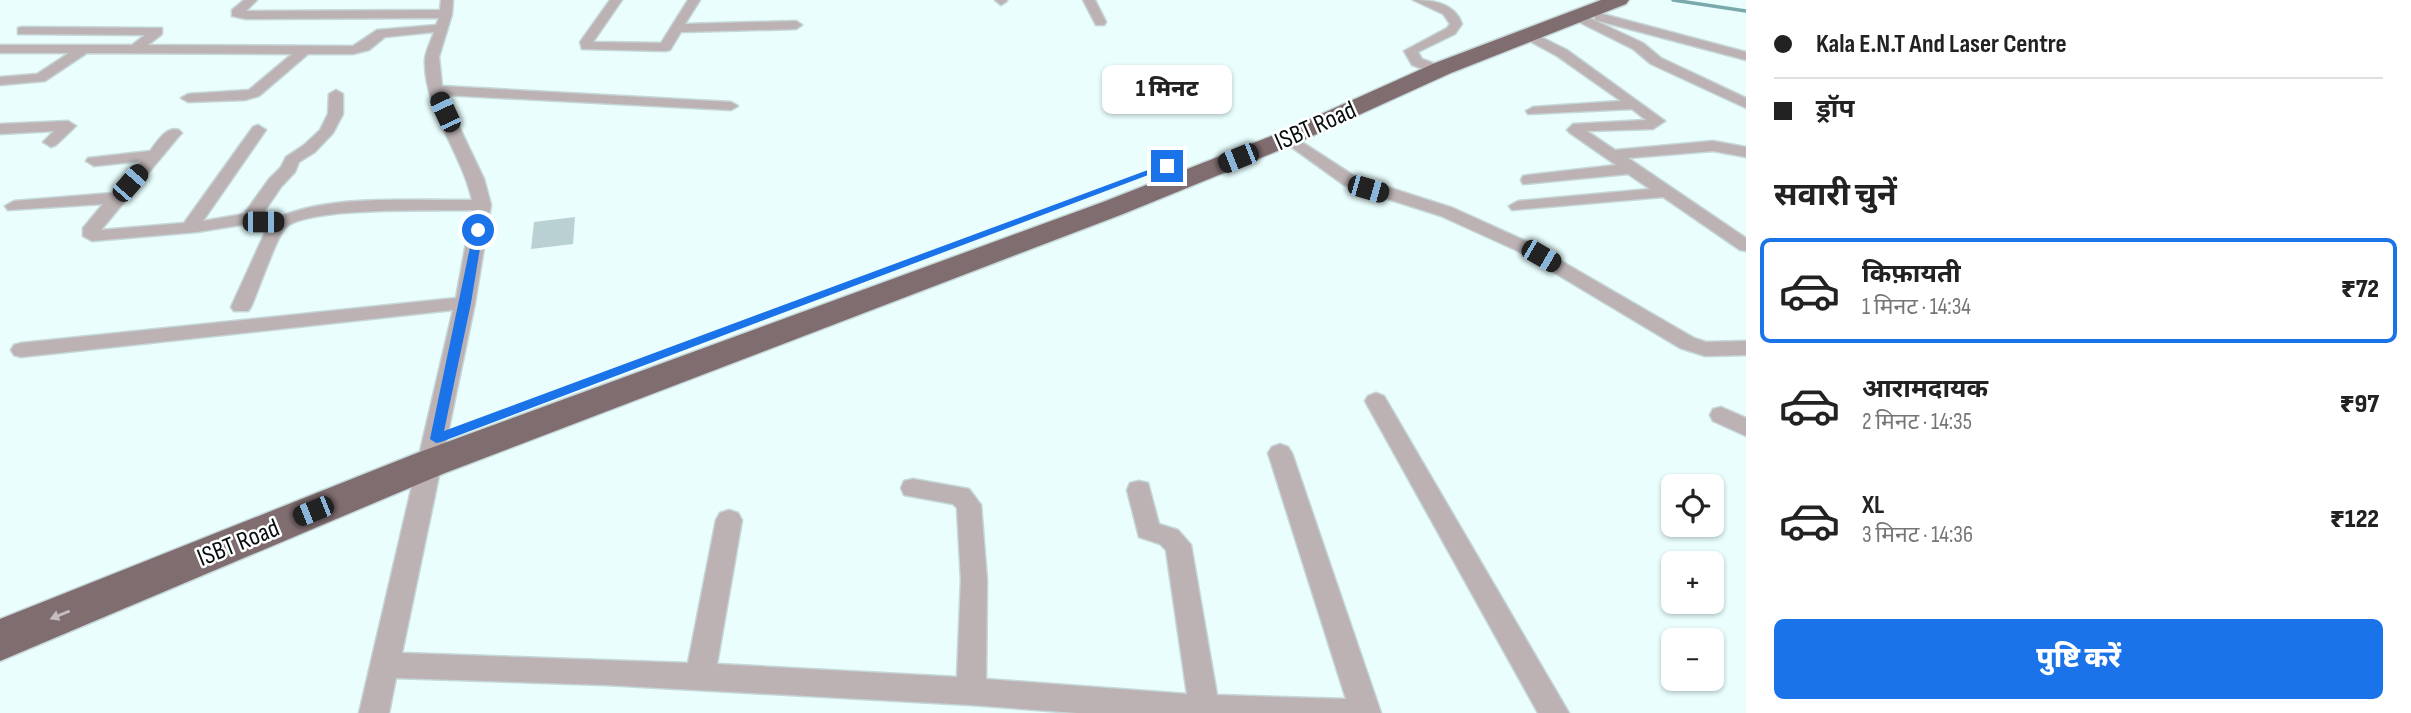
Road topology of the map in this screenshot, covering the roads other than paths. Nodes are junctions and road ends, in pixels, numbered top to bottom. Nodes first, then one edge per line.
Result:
1 (251, 0) edge
2 (616, 0) edge
3 (694, 0) edge
4 (1089, 0) edge
5 (1419, 0) edge
6 (1614, 2) edge
7 (1581, 10) edge
8 (444, 14) edge
9 (1100, 22) dead end
10 (796, 25) dead end
11 (678, 28) junction
12 (22, 31) dead end
13 (1529, 35) junction
14 (86, 48) junction
15 (137, 48) junction
16 (0, 49) edge
17 (306, 49) junction
18 (1746, 56) edge
19 (1428, 66) junction
20 (0, 81) edge
21 (1744, 87) dead end
22 (435, 90) junction
23 (336, 94) dead end
24 (1730, 97) junction
25 (188, 98) dead end
26 (1746, 104) edge
27 (1634, 105) junction
28 (731, 106) dead end
29 (1533, 111) dead end
30 (0, 129) edge
31 (258, 130) dead end
32 (174, 133) dead end
33 (1288, 138) junction
34 (51, 142) dead end
35 (1746, 152) edge
36 (155, 155) junction
37 (1613, 155) junction
38 (94, 161) dead end
39 (1634, 168) junction
40 (1529, 180) dead end
41 (1667, 192) junction
42 (118, 198) junction
43 (482, 205) junction
44 (14, 206) dead end
45 (1518, 206) dead end
46 (253, 218) junction
47 (281, 222) junction
48 (190, 228) junction
49 (1746, 246) edge
50 (466, 303) junction
51 (241, 307) dead end
52 (1746, 348) edge
53 (21, 350) dead end
54 (1376, 401) dead end
55 (1721, 415) dead end
56 (1746, 428) edge
57 (434, 451) junction
58 (1280, 453) dead end
59 (913, 488) dead end
60 (1139, 490) dead end
61 (729, 520) dead end
62 (0, 614) edge
63 (0, 640) edge
64 (385, 664) junction
65 (700, 677) junction
66 (971, 691) junction
67 (1164, 709) edge
68 (1204, 709) junction
69 (373, 713) edge
70 (1340, 713) edge
71 (1354, 713) edge
72 (1366, 713) edge
73 (1554, 713) edge

1 - 8 street
2 - 11 street
3 - 11 street
4 - 9 street
5 - 19 street
6 - 7 highway, ISBT Road
7 - 13 highway, ISBT Road
7 - 18 street
7 - 19 highway
7 - 24 street
8 - 17 street
8 - 22 street
10 - 11 street
12 - 15 street
13 - 19 highway, ISBT Road
13 - 27 street
14 - 15 street
14 - 16 street
14 - 20 street
15 - 17 street
17 - 25 street
19 - 33 highway, ISBT Road
19 - 57 highway
21 - 24 street
22 - 28 street
22 - 43 street
23 - 46 street
24 - 26 street
27 - 29 street
27 - 37 street
30 - 34 street
31 - 48 street
32 - 36 street
33 - 52 street
33 - 57 highway, ISBT Road
35 - 37 street
36 - 38 street
36 - 42 street
37 - 39 street
39 - 40 street
39 - 41 street
41 - 45 street
41 - 49 street
42 - 44 street
42 - 48 street
43 - 47 street
43 - 50 street
46 - 47 street
46 - 48 street
47 - 51 street
50 - 53 street
50 - 57 street
54 - 73 street
55 - 56 street
57 - 62 highway
57 -> 63 highway, ISBT Road
57 - 64 street
58 - 72 street
59 - 66 street
60 - 68 street
61 - 65 street
64 - 65 street
64 - 69 street
65 - 66 street
66 - 67 street
67 - 68 street
68 - 70 street
70 - 71 street

